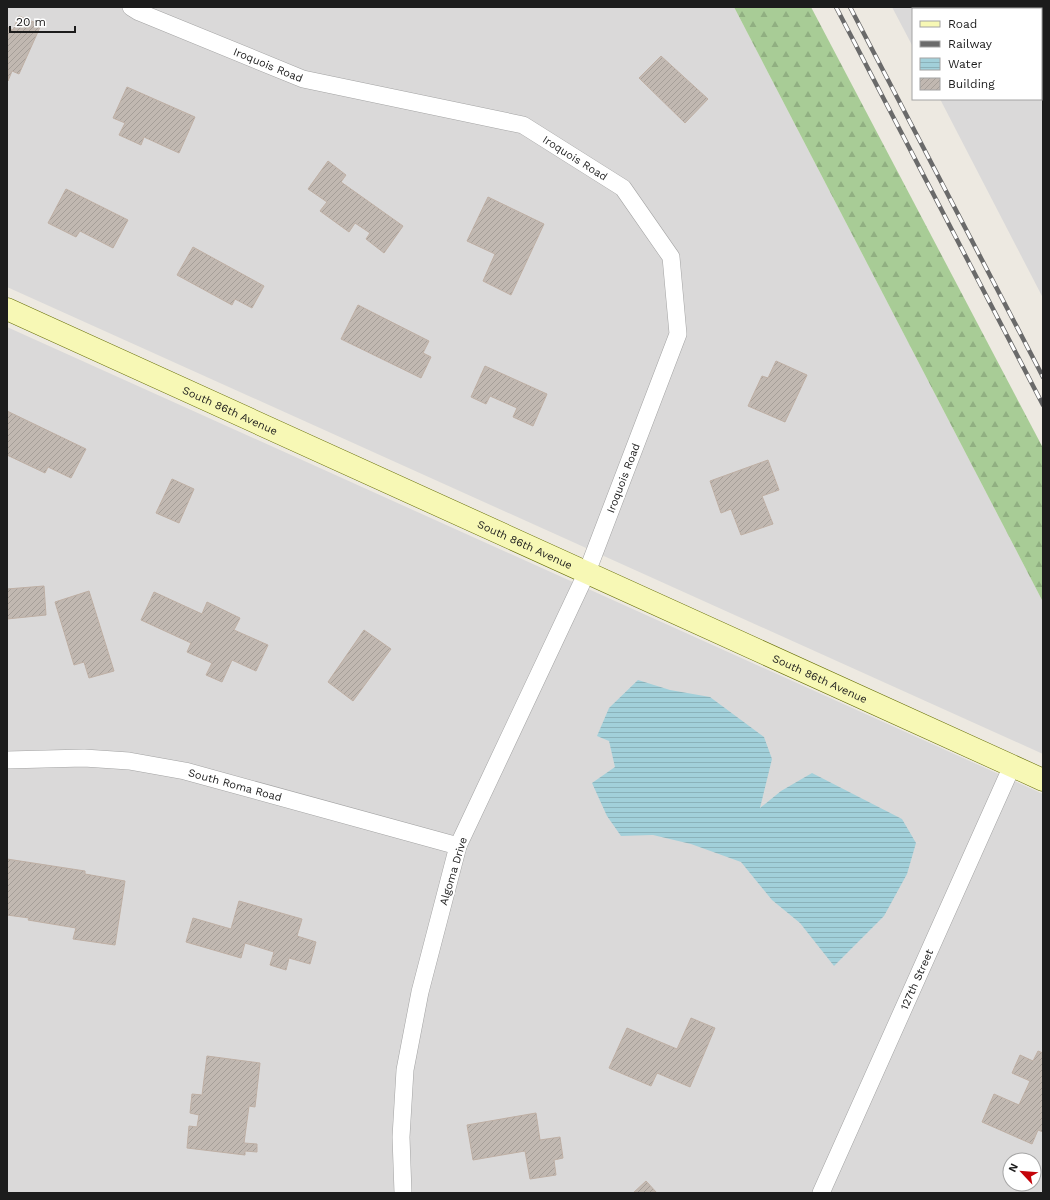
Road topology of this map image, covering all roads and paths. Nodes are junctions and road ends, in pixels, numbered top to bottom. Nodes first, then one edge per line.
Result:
1 (131, 7) edge
2 (7, 309) edge
3 (587, 572) junction
4 (7, 760) edge
5 (1012, 766) junction
6 (1043, 780) edge
7 (458, 846) junction
8 (403, 1193) edge
9 (821, 1193) edge

1 - 3 street, Iroquois Road
2 - 3 street, South 86th Avenue
3 - 5 street, South 86th Avenue
3 - 7 street, Algoma Drive
4 - 7 street, South Roma Road
5 - 6 street, South 86th Avenue
5 - 9 street, 127th Street
7 - 8 street, Algoma Drive

